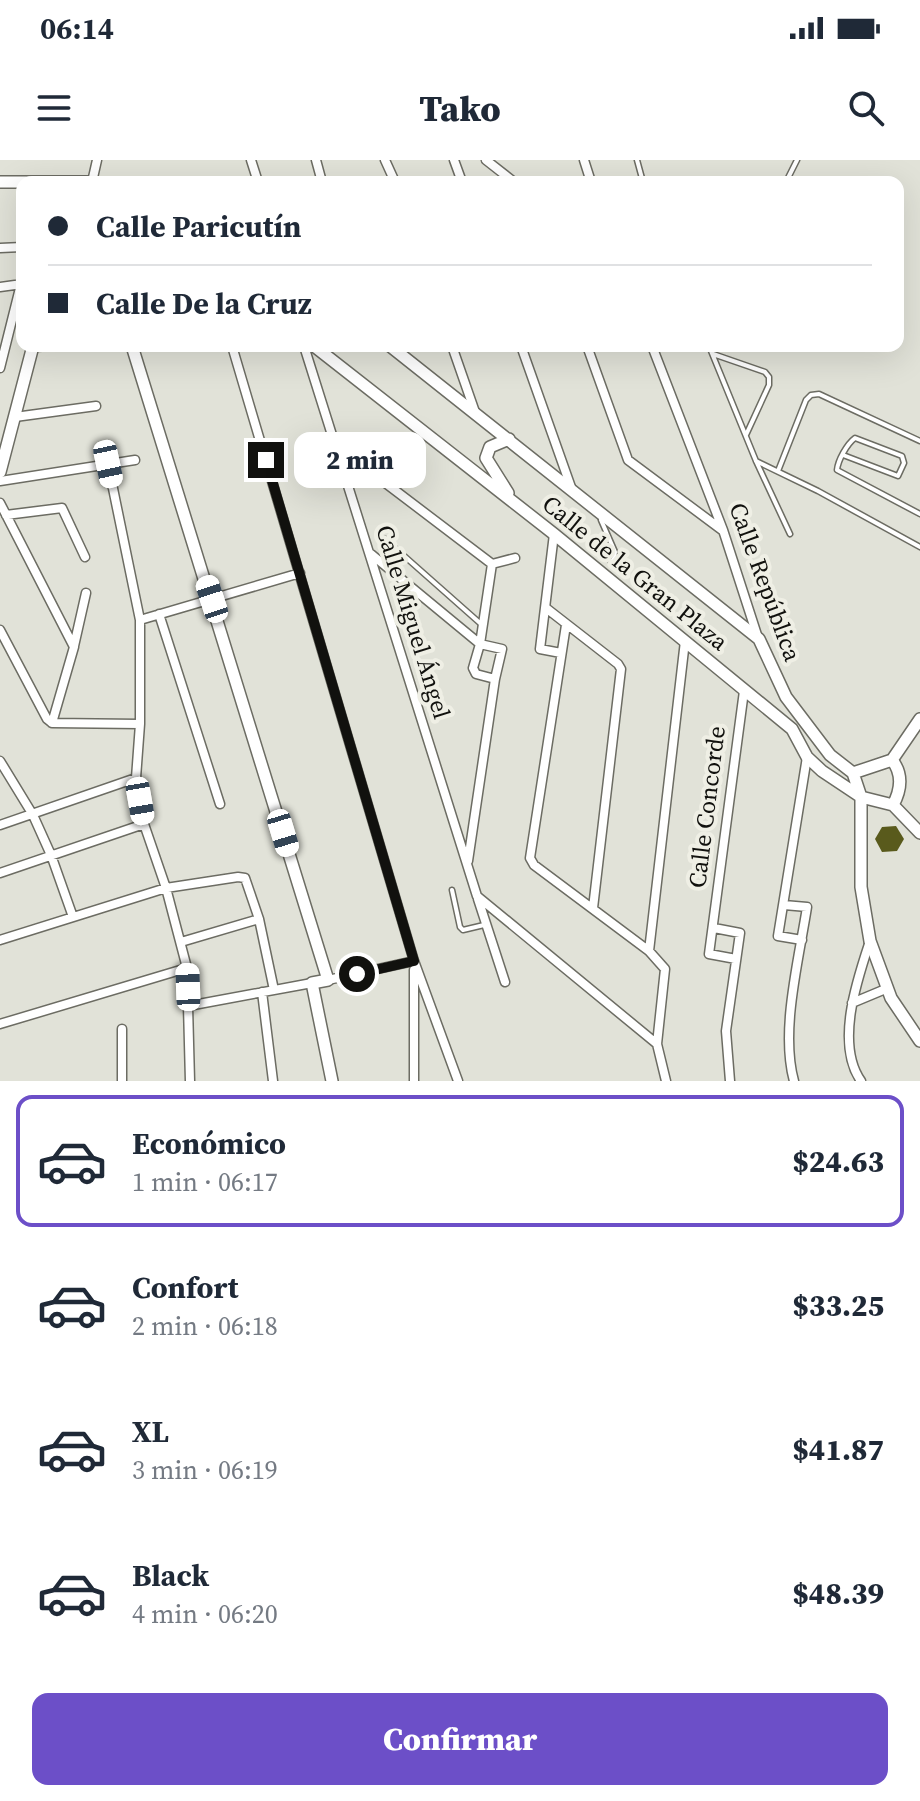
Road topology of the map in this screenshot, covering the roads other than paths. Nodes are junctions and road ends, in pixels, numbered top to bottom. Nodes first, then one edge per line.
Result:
1 (486, 160) edge
2 (506, 176) edge
3 (16, 305) edge
4 (32, 352) edge
5 (134, 352) edge
6 (234, 352) edge
7 (306, 352) edge
8 (322, 352) edge
9 (398, 352) edge
10 (454, 352) edge
11 (523, 352) edge
12 (589, 352) edge
13 (654, 352) edge
14 (713, 354) joint
15 (0, 368) edge
16 (96, 406) dead end
17 (475, 412) junction
18 (15, 417) junction
19 (746, 436) junction
20 (509, 439) junction
21 (920, 441) edge
22 (337, 446) junction
23 (843, 455) junction
24 (135, 460) dead end
25 (756, 461) junction
26 (108, 464) junction
27 (778, 471) junction
28 (0, 472) edge
29 (0, 481) edge
30 (572, 491) junction
31 (0, 503) edge
32 (515, 504) junction
33 (597, 510) junction
34 (920, 514) edge
35 (6, 515) junction
36 (723, 530) junction
37 (554, 534) junction
38 (790, 534) dead end
39 (385, 539) dead end
40 (920, 547) edge
41 (371, 554) junction
42 (85, 557) dead end
43 (515, 558) dead end
44 (611, 562) dead end
45 (492, 564) junction
46 (300, 573) junction
47 (86, 593) dead end
48 (212, 599) junction
49 (546, 608) junction
50 (159, 614) junction
51 (140, 620) junction
52 (483, 625) junction
53 (566, 625) junction
54 (0, 630) edge
55 (759, 639) junction
56 (685, 641) junction
57 (480, 644) junction
58 (74, 647) junction
59 (561, 653) junction
60 (495, 679) junction
61 (744, 691) junction
62 (920, 719) edge
63 (52, 723) junction
64 (140, 724) junction
65 (807, 757) junction
66 (892, 760) junction
67 (0, 761) edge
68 (853, 773) junction
69 (136, 778) junction
70 (861, 797) junction
71 (220, 804) dead end
72 (893, 805) junction
73 (33, 815) junction
74 (144, 824) junction
75 (0, 825) edge
76 (920, 833) edge
77 (51, 855) junction
78 (468, 864) junction
79 (0, 873) edge
80 (166, 888) junction
81 (452, 890) dead end
82 (477, 896) junction
83 (784, 905) junction
84 (593, 908) junction
85 (73, 917) junction
86 (259, 919) junction
87 (486, 924) junction
88 (0, 928) edge
89 (714, 928) junction
90 (2, 939) edge
91 (802, 940) junction
92 (870, 941) junction
93 (181, 942) junction
94 (649, 951) junction
95 (736, 959) junction
96 (414, 961) junction
97 (187, 968) junction
98 (328, 980) junction
99 (505, 982) dead end
100 (312, 983) junction
101 (888, 988) junction
102 (274, 990) junction
103 (262, 992) junction
104 (852, 1003) junction
105 (188, 1006) junction
106 (0, 1024) edge
107 (122, 1029) dead end
108 (920, 1041) edge
109 (657, 1044) junction
110 (122, 1081) edge
111 (190, 1081) edge
112 (273, 1081) edge
113 (332, 1081) edge
114 (414, 1081) edge
115 (458, 1081) edge
116 (666, 1081) edge
117 (730, 1081) edge
118 (794, 1081) edge
119 (861, 1081) edge

1 - 2 street
3 - 15 street
4 - 18 street
5 - 48 street
6 - 46 street
7 - 22 street, Calle Miguel Ángel
8 - 32 street, Calle de la Gran Plaza
9 - 17 street, Calle de la Gran Plaza
10 - 17 street
11 - 30 street
12 - 36 street
13 - 36 street, Calle República
14 - 19 lane
14 - 19 lane
16 - 18 street
17 - 20 street, Calle de la Gran Plaza
18 - 28 street
19 - 25 lane
20 - 30 street, Calle de la Gran Plaza
20 - 32 street
21 - 27 lane
22 - 41 street, Calle Miguel Ángel
22 - 45 street
23 - 23 lane
23 - 34 lane
24 - 26 street
25 - 27 lane
25 - 38 lane
26 - 29 street
26 - 51 street
27 - 40 lane
30 - 33 street, Calle de la Gran Plaza
31 - 35 street
32 - 37 street, Calle de la Gran Plaza
33 - 44 lane
33 - 55 street, Calle de la Gran Plaza
35 - 42 street
35 - 58 street
36 - 55 street, Calle República
37 - 49 street
37 - 56 street, Calle de la Gran Plaza
39 - 52 lane
41 - 57 street
41 - 78 street, Calle Miguel Ángel
43 - 45 street
45 - 52 street
46 - 48 street
46 - 96 street
47 - 58 street
48 - 50 street
48 - 98 street
49 - 53 street
49 - 59 street
50 - 51 street
50 - 71 street
51 - 64 street
52 - 57 street
53 - 59 street
53 - 84 street
54 - 63 street
55 - 68 street, Calle República
56 - 61 street, Calle de la Gran Plaza
56 - 94 street
57 - 60 street
57 - 60 street
58 - 63 street
59 - 84 street
60 - 78 street
61 - 65 street, Calle de la Gran Plaza
61 - 89 street, Calle Concorde
62 - 66 street
63 - 64 street
64 - 69 street
65 - 70 street, Calle de la Gran Plaza
65 - 83 street
66 - 68 street
66 - 72 street
67 - 73 street
68 - 70 street, Calle República
69 - 73 street
69 - 74 street
70 - 72 street, Calle de la Gran Plaza
70 - 92 street, Calle República
72 - 76 street
73 - 75 street
73 - 77 street
74 - 77 street
74 - 80 street
77 - 79 street
77 - 85 street
78 - 82 street, Calle Miguel Ángel
80 - 85 street
80 - 86 street
80 - 93 street
81 - 87 lane
82 - 87 street, Calle Miguel Ángel
82 - 109 street
83 - 91 street
83 - 91 street
84 - 94 street
85 - 90 street
86 - 93 street
86 - 102 street
87 - 99 street, Calle Miguel Ángel
88 - 90 street
89 - 95 street
89 - 95 street, Calle Concorde
91 - 118 street
92 - 101 street, Calle República
92 - 104 street
93 - 97 street
94 - 109 street
95 - 117 street
96 - 98 street
96 - 114 street
96 - 115 street
97 - 105 street
97 - 106 street
98 - 100 street
100 - 102 street
100 - 113 street
101 - 104 street
101 - 108 street, Calle República
102 - 103 street
103 - 105 street
103 - 112 street
104 - 119 street
105 - 111 street
107 - 110 street
109 - 116 street

